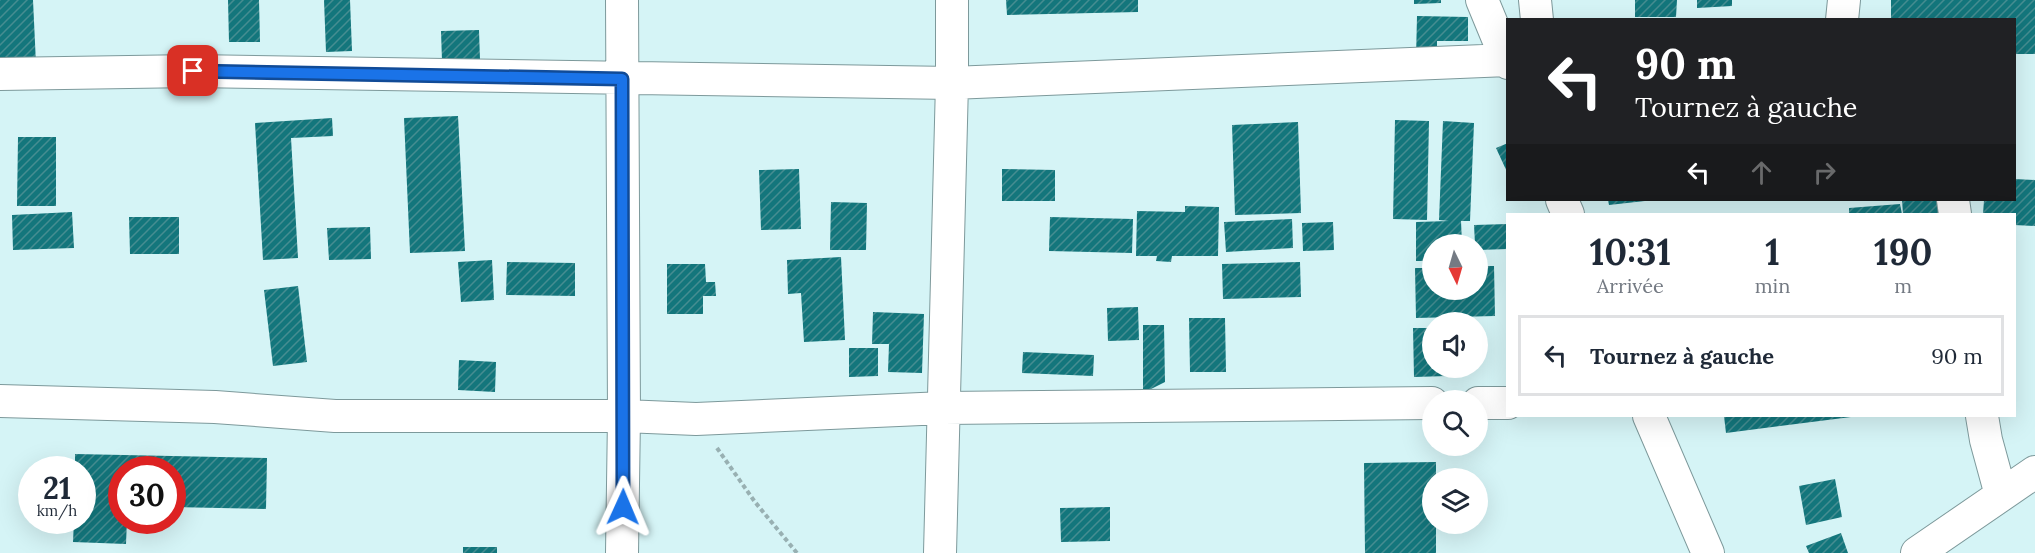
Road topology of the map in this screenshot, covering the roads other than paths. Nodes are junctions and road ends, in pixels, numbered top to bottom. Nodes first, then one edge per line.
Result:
1 (622, 0) edge
2 (952, 0) edge
3 (1482, 0) edge
4 (1535, 0) edge
5 (1844, 0) edge
6 (1537, 18) edge
7 (1842, 18) edge
8 (1506, 59) edge
9 (1506, 61) edge
10 (0, 74) edge
11 (622, 79) junction
12 (952, 83) junction
13 (0, 401) edge
14 (1488, 403) edge
15 (1506, 403) edge
16 (1422, 404) edge
17 (944, 408) junction
18 (624, 416) junction
19 (1649, 417) edge
20 (1982, 417) edge
21 (2035, 472) edge
22 (2001, 495) junction
23 (622, 553) edge
24 (940, 553) edge
25 (1708, 553) edge
26 (1917, 553) edge

1 - 11 street
2 - 12 street
3 - 8 street
4 - 6 street
5 - 7 street
9 - 12 street
10 - 11 street
11 - 12 street
11 - 18 street
12 - 17 street
13 - 18 street
14 - 15 street
16 - 17 street
17 - 18 street
17 - 24 street
18 - 23 street
19 - 25 street
20 - 22 street
21 - 22 street
22 - 26 street

